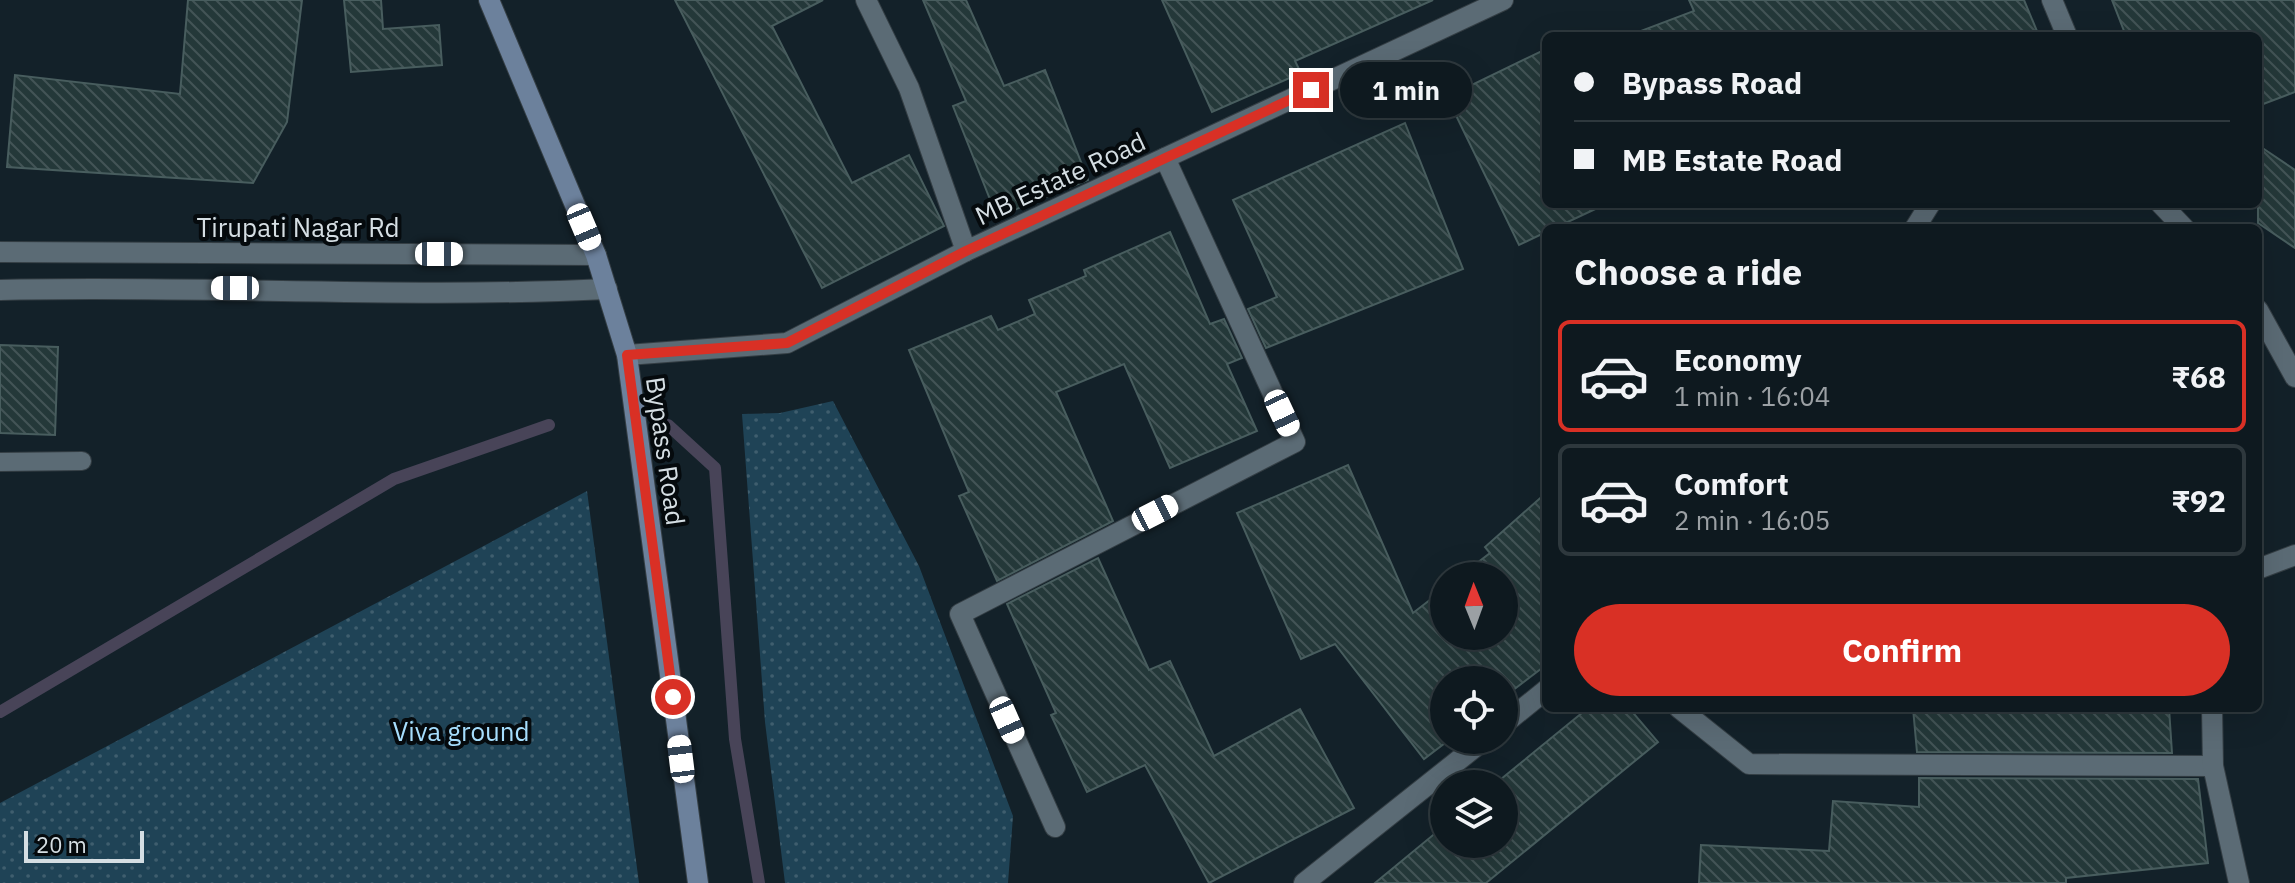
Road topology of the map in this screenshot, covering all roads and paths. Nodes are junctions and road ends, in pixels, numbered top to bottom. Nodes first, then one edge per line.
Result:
1 (489, 0) edge
2 (866, 0) edge
3 (1503, 0) edge
4 (2052, 0) edge
5 (2065, 32) edge
6 (1165, 158) junction
7 (2165, 208) edge
8 (2180, 224) edge
9 (966, 251) junction
10 (0, 252) edge
11 (596, 255) junction
12 (607, 289) junction
13 (0, 290) edge
14 (2262, 317) edge
15 (627, 355) junction
16 (2295, 377) edge
17 (82, 461) dead end
18 (0, 462) edge
19 (2295, 555) edge
20 (2262, 567) edge
21 (1542, 693) edge
22 (1684, 712) edge
23 (2212, 712) edge
24 (1518, 713) edge
25 (1466, 754) edge
26 (2213, 766) junction
27 (1055, 827) dead end
28 (698, 883) edge
29 (1304, 883) edge
30 (2239, 883) edge

1 - 11 main road, Bypass Road
2 - 9 street
3 - 6 street, MB Estate Road
4 - 5 street
6 - 9 street, MB Estate Road
6 - 27 street
7 - 8 street
9 - 15 street, MB Estate Road
10 - 11 street, Tirupati Nagar Rd
11 - 12 main road, Bypass Road
12 - 13 street
12 - 15 main road, Bypass Road
14 - 16 street
15 - 28 main road, Bypass Road
17 - 18 lane
19 - 20 street
21 - 24 street
22 - 26 street
23 - 26 street
25 - 29 street
26 - 30 street

